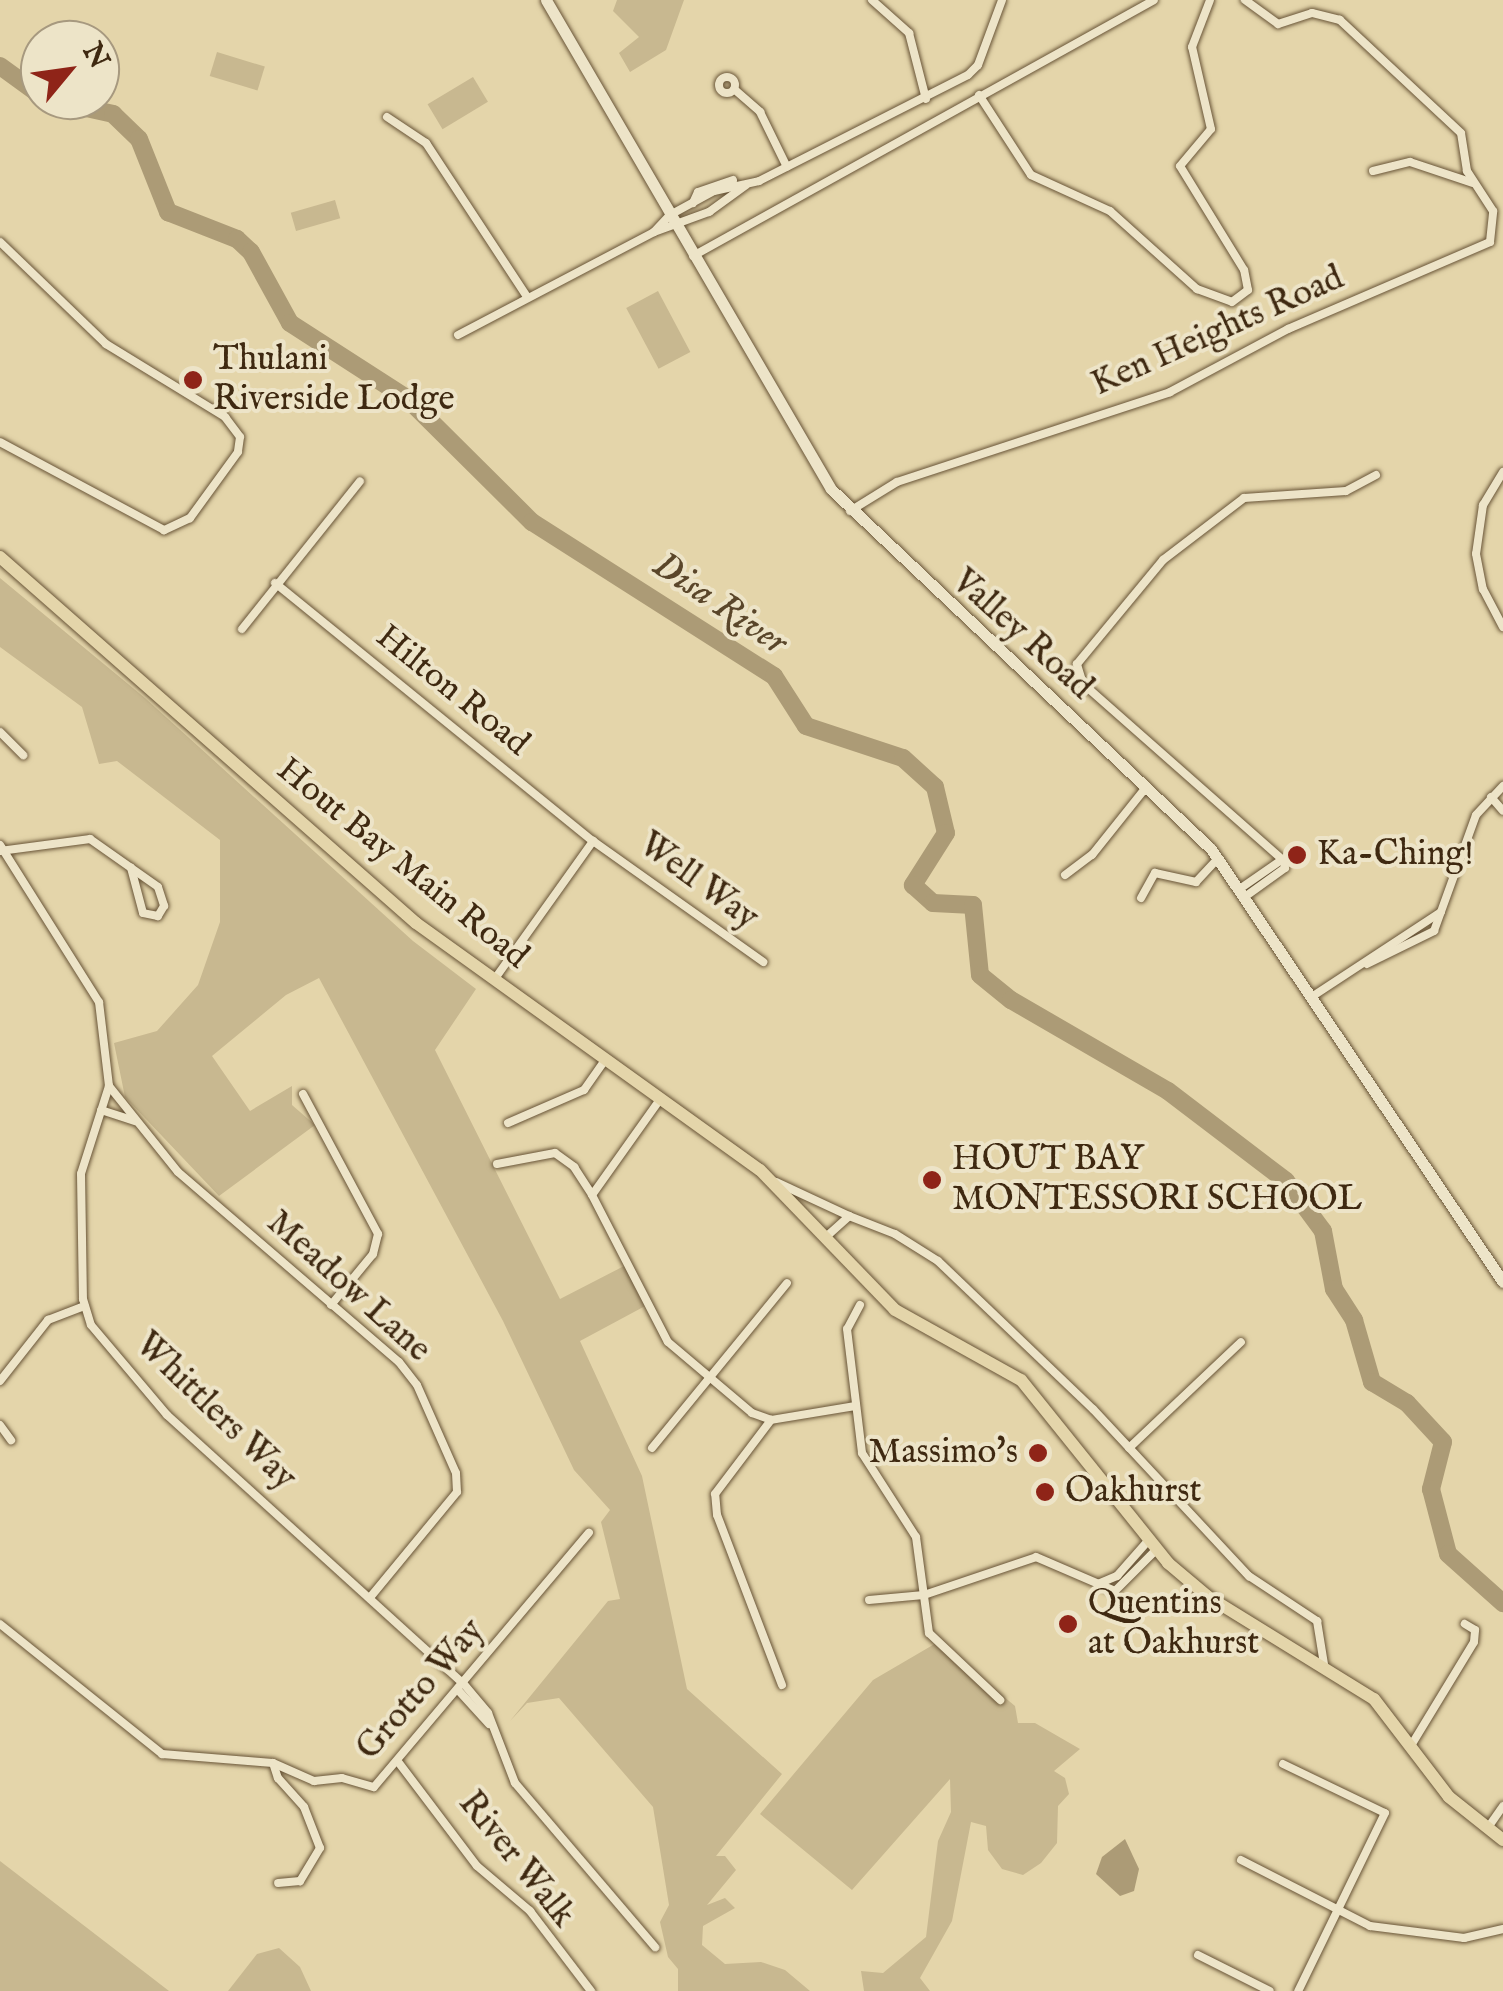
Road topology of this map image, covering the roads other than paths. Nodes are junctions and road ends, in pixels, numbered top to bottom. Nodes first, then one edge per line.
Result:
1 (546, 0) edge
2 (872, 0) edge
3 (1002, 0) edge
4 (1154, 0) edge
5 (1210, 0) edge
6 (1245, 0) edge
7 (734, 89) dead end
8 (979, 95) junction
9 (926, 99) junction
10 (387, 117) dead end
11 (786, 167) junction
12 (1373, 171) dead end
13 (1473, 184) junction
14 (746, 186) junction
15 (697, 200) junction
16 (709, 212) junction
17 (670, 215) junction
18 (678, 228) junction
19 (654, 232) junction
20 (0, 242) edge
21 (692, 256) junction
22 (527, 297) junction
23 (458, 335) dead end
24 (0, 442) edge
25 (1503, 472) edge
26 (1376, 475) dead end
27 (360, 482) dead end
28 (850, 511) junction
29 (0, 557) edge
30 (275, 584) junction
31 (1503, 627) edge
32 (242, 628) dead end
33 (0, 732) edge
34 (24, 755) dead end
35 (1146, 786) junction
36 (1503, 786) edge
37 (1491, 797) junction
38 (1503, 811) edge
39 (593, 841) junction
40 (2, 849) edge
41 (1218, 858) junction
42 (131, 868) junction
43 (1065, 875) dead end
44 (1244, 892) junction
45 (1141, 898) dead end
46 (763, 962) dead end
47 (494, 981) junction
48 (1313, 996) junction
49 (606, 1059) junction
50 (109, 1086) junction
51 (304, 1094) dead end
52 (661, 1098) junction
53 (101, 1110) junction
54 (135, 1121) junction
55 (508, 1123) dead end
56 (497, 1164) dead end
57 (774, 1181) junction
58 (592, 1195) junction
59 (849, 1216) junction
60 (827, 1236) junction
61 (1503, 1282) edge
62 (787, 1283) dead end
63 (331, 1305) junction
64 (860, 1305) dead end
65 (84, 1306) junction
66 (1240, 1342) dead end
67 (710, 1378) junction
68 (0, 1381) edge
69 (856, 1406) junction
70 (771, 1420) junction
71 (0, 1426) edge
72 (11, 1440) dead end
73 (652, 1448) dead end
74 (1130, 1448) junction
75 (589, 1532) dead end
76 (1151, 1546) junction
77 (924, 1595) junction
78 (372, 1596) junction
79 (868, 1600) dead end
80 (0, 1624) edge
81 (1465, 1624) dead end
82 (1324, 1664) junction
83 (782, 1685) dead end
84 (460, 1686) junction
85 (1000, 1700) dead end
86 (1412, 1744) junction
87 (273, 1763) junction
88 (399, 1764) junction
89 (1282, 1764) dead end
90 (1503, 1806) edge
91 (1487, 1829) junction
92 (1503, 1840) edge
93 (1241, 1860) dead end
94 (278, 1883) dead end
95 (1339, 1910) junction
96 (1503, 1929) edge
97 (655, 1946) dead end
98 (1198, 1955) dead end
99 (592, 1991) edge
100 (1270, 1991) edge
101 (1298, 1991) edge

1 - 17 street, Valley Road
2 - 9 street
3 - 9 street
4 - 8 street
5 - 8 street
6 - 13 street
7 - 11 street
8 - 21 street
9 - 11 street
10 - 22 street
11 - 14 street
12 - 13 street
13 - 28 street, Ken Heights Road
14 - 15 street
14 - 16 street
15 - 16 street
15 - 17 street
16 - 18 street
17 - 18 street, Valley Road
17 - 19 street
18 - 19 street
18 - 21 street, Valley Road
19 - 22 street
20 - 24 street
21 - 28 street, Valley Road
22 - 23 street
25 - 31 street
26 - 44 street
27 - 30 street
28 - 35 street, Valley Road
29 - 47 main road, Hout Bay Main Road
30 - 32 street
30 - 39 street, Hilton Road
33 - 34 street
35 - 41 street, Valley Road
35 - 43 street
36 - 37 street
37 - 38 street
37 - 48 street
39 - 46 street, Well Way
39 - 47 street, Well Way
40 - 42 street
40 - 50 street, Whittlers Way
41 - 44 street, Valley Road
41 - 45 street
42 - 42 street
44 - 48 street, Valley Road
47 - 49 main road, Hout Bay Main Road
48 - 61 street, Valley Road
49 - 52 main road, Hout Bay Main Road
49 - 55 street
50 - 53 street, Whittlers Way
50 - 54 street, Meadow Lane
51 - 63 street
52 - 57 main road, Hout Bay Main Road
52 - 58 street
53 - 54 street
53 - 65 street, Whittlers Way
54 - 63 street, Meadow Lane
56 - 58 street
57 - 59 street
57 - 60 main road, Hout Bay Main Road
58 - 67 street
59 - 60 street
59 - 74 street
60 - 76 main road, Hout Bay Main Road
62 - 67 street
63 - 78 street, Meadow Lane
64 - 69 street
65 - 68 street
65 - 78 street, Whittlers Way
66 - 74 street
67 - 70 street
67 - 73 street
69 - 70 street
69 - 77 street
70 - 83 street
71 - 72 street
74 - 82 street
75 - 84 street, Grotto Way
76 - 77 street
76 - 82 main road, Hout Bay Main Road
77 - 79 street
77 - 85 street
78 - 84 street, Whittlers Way
80 - 87 street, Grotto Way
81 - 86 street
82 - 86 main road, Hout Bay Main Road
84 - 88 street, Grotto Way
84 - 97 street, Whittlers Way
86 - 91 main road, Hout Bay Main Road
87 - 88 street, Grotto Way
87 - 94 street
88 - 99 street, River Walk
89 - 95 street
90 - 91 street
91 - 92 main road, Hout Bay Main Road
93 - 95 street
95 - 96 street
95 - 101 street
98 - 100 street

